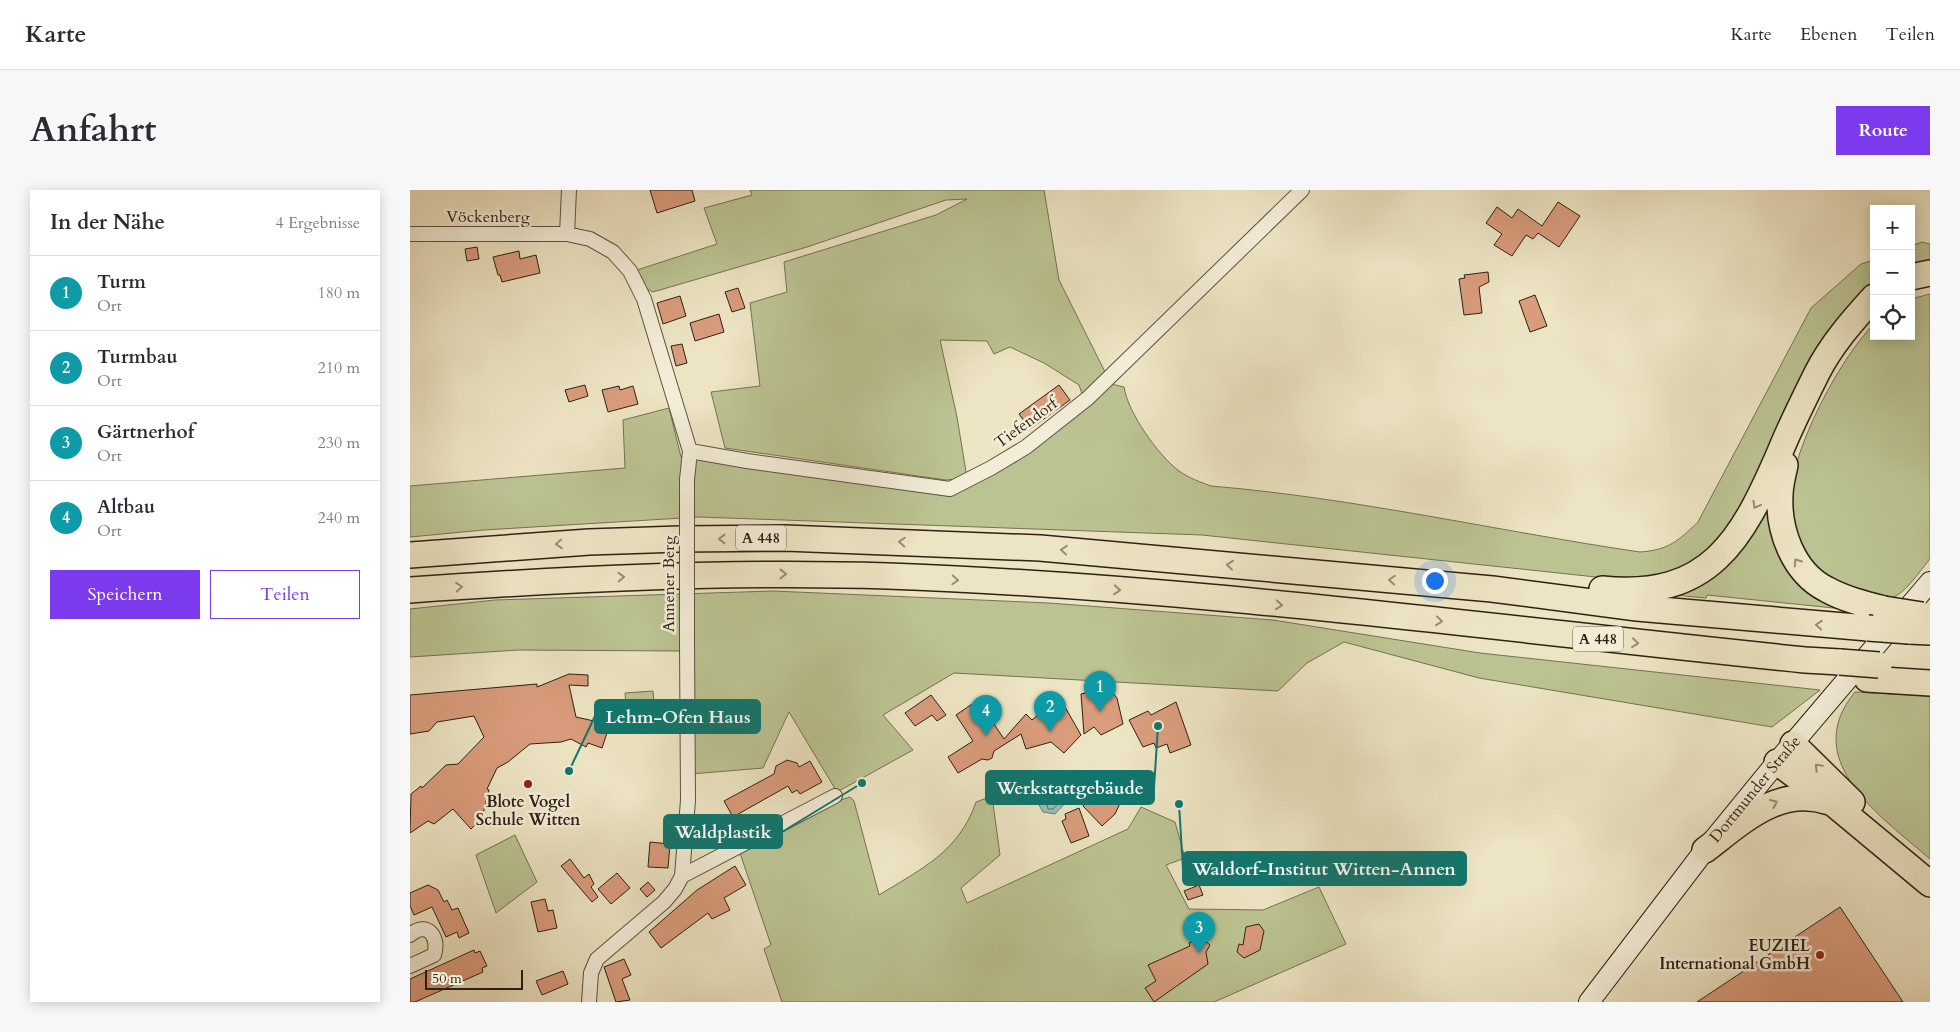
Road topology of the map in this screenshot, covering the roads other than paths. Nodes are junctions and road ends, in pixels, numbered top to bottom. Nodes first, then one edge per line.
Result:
1 (569, 190) edge
2 (1302, 190) edge
3 (410, 234) edge
4 (567, 234) junction
5 (1930, 273) edge
6 (1915, 276) edge
7 (1930, 285) edge
8 (1915, 288) edge
9 (644, 299) joint
10 (1870, 300) edge
11 (1870, 314) edge
12 (690, 451) junction
13 (410, 554) edge
14 (1930, 582) edge
15 (1492, 589) junction
16 (410, 590) edge
17 (1923, 624) edge
18 (1930, 668) edge
19 (1873, 672) junction
20 (1930, 683) edge
21 (1793, 744) junction
22 (1777, 762) junction
23 (835, 796) dead end
24 (1835, 805) junction
25 (1705, 850) junction
26 (1930, 872) edge
27 (682, 876) junction
28 (1930, 884) edge
29 (410, 935) edge
30 (410, 966) edge
31 (589, 1002) edge
32 (1589, 1002) edge

1 - 4 street
2 - 12 street, Tiefendorf
3 - 4 street, Vöckenberg
4 - 9 street, Vöckenberg
5 - 6 highway
7 - 8 highway
9 - 12 street, Annener Berg
10 -> 15 highway
17 -> 11 highway, bridge
12 - 27 street, Annener Berg, bridge
15 -> 13 highway, A 448
14 - 21 main road, Dortmunder Straße
17 -> 15 highway, A 448, bridge
16 -> 19 highway, A 448, bridge
18 - 19 highway, A 448
19 - 20 highway
21 - 22 main road, Dortmunder Straße
26 -> 21 highway
22 - 24 highway
22 - 25 main road, Dortmunder Straße
23 - 27 street, Annener Berg
25 -> 24 highway
24 - 28 highway
25 - 32 main road, Dortmunder Straße
27 - 31 street, Annener Berg
29 - 30 street

